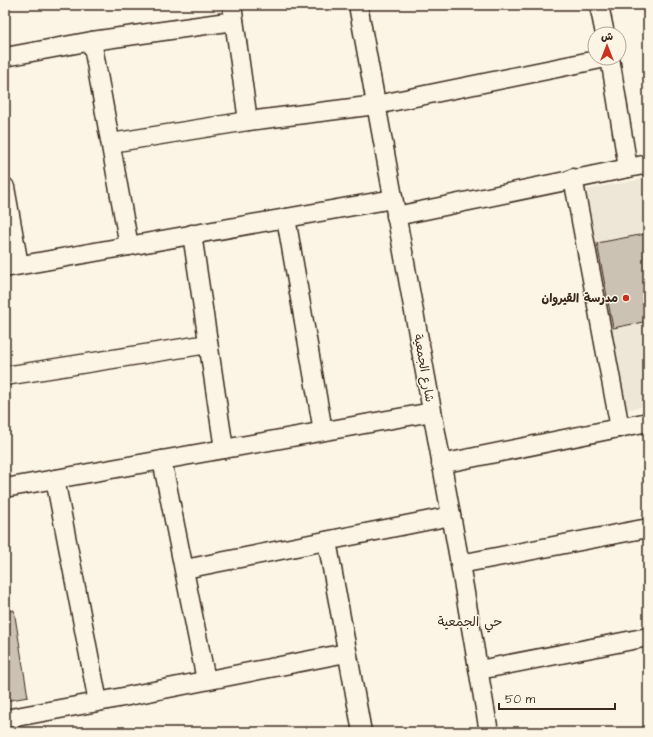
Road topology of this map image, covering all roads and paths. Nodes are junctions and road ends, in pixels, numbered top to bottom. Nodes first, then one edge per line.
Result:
1 (358, 5) edge
2 (599, 5) edge
3 (233, 13) edge
4 (603, 26) edge
5 (92, 42) junction
6 (5, 57) edge
7 (587, 62) edge
8 (611, 66) edge
9 (376, 104) junction
10 (248, 121) junction
11 (111, 143) junction
12 (648, 164) edge
13 (628, 168) junction
14 (574, 178) junction
15 (5, 187) edge
16 (395, 207) junction
17 (286, 218) junction
18 (192, 234) junction
19 (129, 246) junction
20 (12, 266) edge
21 (208, 344) junction
22 (5, 376) edge
23 (432, 412) junction
24 (648, 422) edge
25 (620, 428) junction
26 (323, 431) junction
27 (224, 449) junction
28 (162, 460) junction
29 (441, 464) junction
30 (55, 479) junction
31 (5, 488) edge
32 (451, 516) junction
33 (648, 528) edge
34 (326, 541) junction
35 (460, 564) junction
36 (185, 569) junction
37 (648, 637) edge
38 (346, 653) junction
39 (478, 670) junction
40 (206, 680) junction
41 (98, 702) junction
42 (5, 719) edge
43 (362, 732) edge
44 (488, 732) edge

1 - 9 street, شارع الجمعية
2 - 4 street
3 - 5 street
3 - 10 street
5 - 6 street
5 - 11 street
7 - 9 street
8 - 13 street
9 - 10 street
9 - 16 street, شارع الجمعية
10 - 11 street
11 - 19 street
12 - 13 street
13 - 14 street
14 - 16 street
14 - 25 street
15 - 20 street
16 - 17 street
16 - 23 street, شارع الجمعية
17 - 18 street
17 - 26 street
18 - 19 street
18 - 21 street
19 - 20 street
21 - 22 street
21 - 27 street
23 - 26 street
23 - 29 street, شارع الجمعية
24 - 25 street
25 - 29 street
26 - 27 street
27 - 28 street
28 - 30 street
28 - 36 street
29 - 32 street, شارع الجمعية
30 - 31 street
30 - 41 street
32 - 34 street
32 - 35 street, شارع الجمعية
33 - 35 street
34 - 36 street
34 - 38 street
35 - 39 street, شارع الجمعية
36 - 40 street
37 - 39 street
38 - 40 street
38 - 43 street
39 - 44 street, شارع الجمعية
40 - 41 street
41 - 42 street

